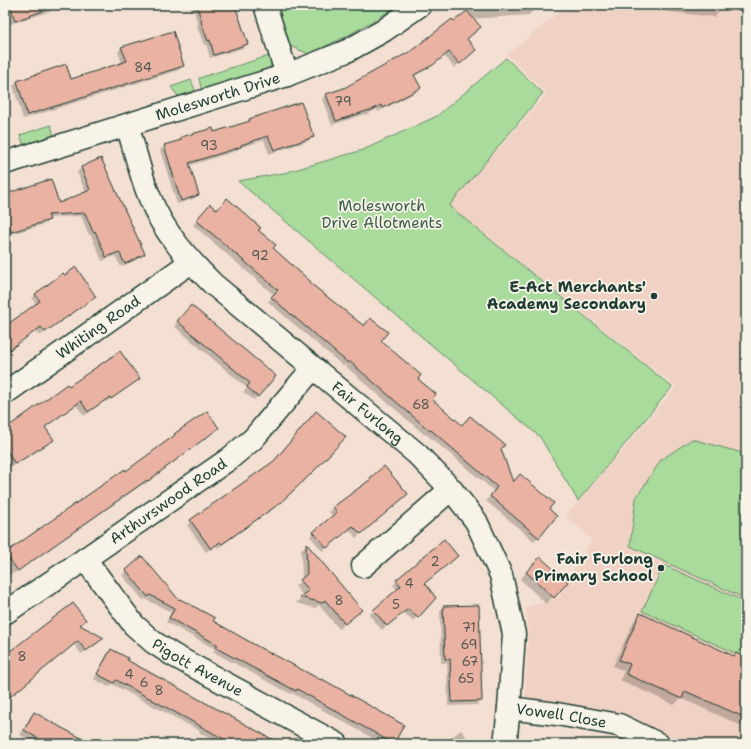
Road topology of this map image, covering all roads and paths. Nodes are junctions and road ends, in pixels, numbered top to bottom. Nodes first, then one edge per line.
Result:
1 (265, 5) edge
2 (420, 5) edge
3 (287, 74) junction
4 (127, 125) junction
5 (5, 163) edge
6 (191, 262) junction
7 (313, 368) junction
8 (5, 393) edge
9 (451, 489) junction
10 (85, 559) junction
11 (362, 566) dead end
12 (5, 613) edge
13 (509, 708) junction
14 (337, 744) edge
15 (505, 744) edge
16 (658, 744) edge

1 - 3 street
2 - 3 street, Molesworth Drive
3 - 4 street, Molesworth Drive
4 - 5 street, Molesworth Drive
4 - 6 street, Fair Furlong
6 - 7 street, Fair Furlong
6 - 8 street, Whiting Road
7 - 9 street, Fair Furlong
7 - 10 street, Arthurswood Road
9 - 11 street
9 - 13 street, Fair Furlong
10 - 12 street, Arthurswood Road
10 - 14 street, Pigott Avenue
13 - 15 street, Fair Furlong
13 - 16 street, Vowell Close

